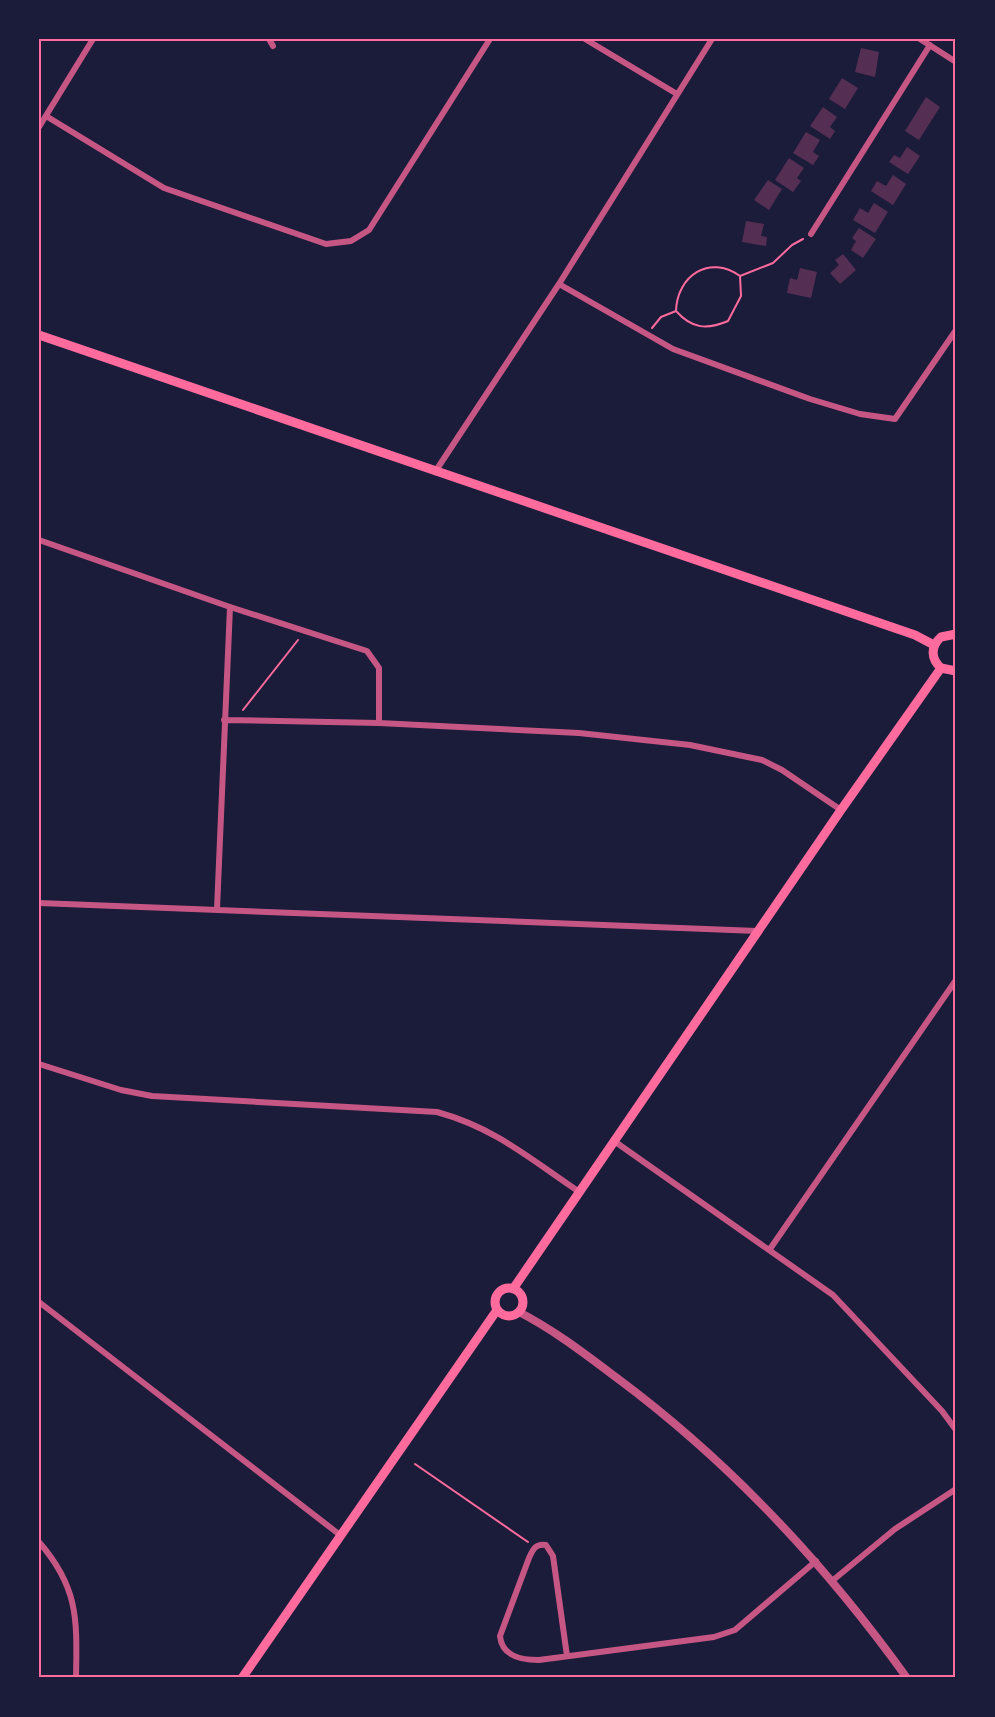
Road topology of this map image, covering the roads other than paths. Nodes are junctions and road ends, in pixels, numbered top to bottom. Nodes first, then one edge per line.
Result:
1 (93, 39) edge
2 (269, 39) edge
3 (490, 39) edge
4 (585, 39) edge
5 (712, 39) edge
6 (920, 39) edge
7 (930, 45) junction
8 (273, 46) dead end
9 (956, 62) edge
10 (678, 94) junction
11 (46, 116) junction
12 (39, 127) edge
13 (812, 234) road end
14 (559, 284) junction
15 (956, 330) edge
16 (39, 334) edge
17 (435, 472) junction
18 (39, 540) edge
19 (230, 607) junction
20 (956, 634) edge
21 (934, 645) junction
22 (941, 668) junction
23 (956, 670) edge
24 (224, 720) junction
25 (379, 723) junction
26 (841, 810) junction
27 (39, 903) edge
28 (217, 909) junction
29 (757, 931) junction
30 (956, 980) edge
31 (39, 1064) edge
32 (614, 1141) junction
33 (578, 1191) junction
34 (770, 1249) junction
35 (513, 1289) junction
36 (39, 1302) edge
37 (497, 1310) junction
38 (519, 1312) junction
39 (956, 1430) edge
40 (956, 1489) edge
41 (339, 1535) junction
42 (39, 1542) edge
43 (816, 1561) junction
44 (832, 1581) junction
45 (567, 1656) junction
46 (76, 1678) edge
47 (242, 1678) edge
48 (907, 1678) edge

1 - 11 street
2 - 8 street
3 - 11 street
4 - 10 street
5 - 10 street
6 - 7 street
7 - 9 street
7 - 13 street
10 - 14 street
11 - 12 street
14 - 15 street
14 - 17 street
16 - 17 main road
17 - 21 main road
18 - 19 street
19 - 24 street
19 - 25 street
20 - 21 main road
21 - 22 main road
22 - 23 main road
22 - 26 main road
24 - 25 street
24 - 28 street
25 - 26 street
26 - 29 main road
27 - 28 street
28 - 29 street
29 - 32 main road
30 - 34 street
31 - 33 street
32 - 33 main road
32 - 34 street
33 - 35 main road
34 - 39 street
35 - 37 main road
35 - 38 main road
36 - 41 street
37 - 38 main road
37 - 41 main road
38 - 43 street
40 - 44 street
41 - 47 main road
42 - 46 street
43 - 44 street
43 - 45 street
44 - 48 street
45 - 45 street

